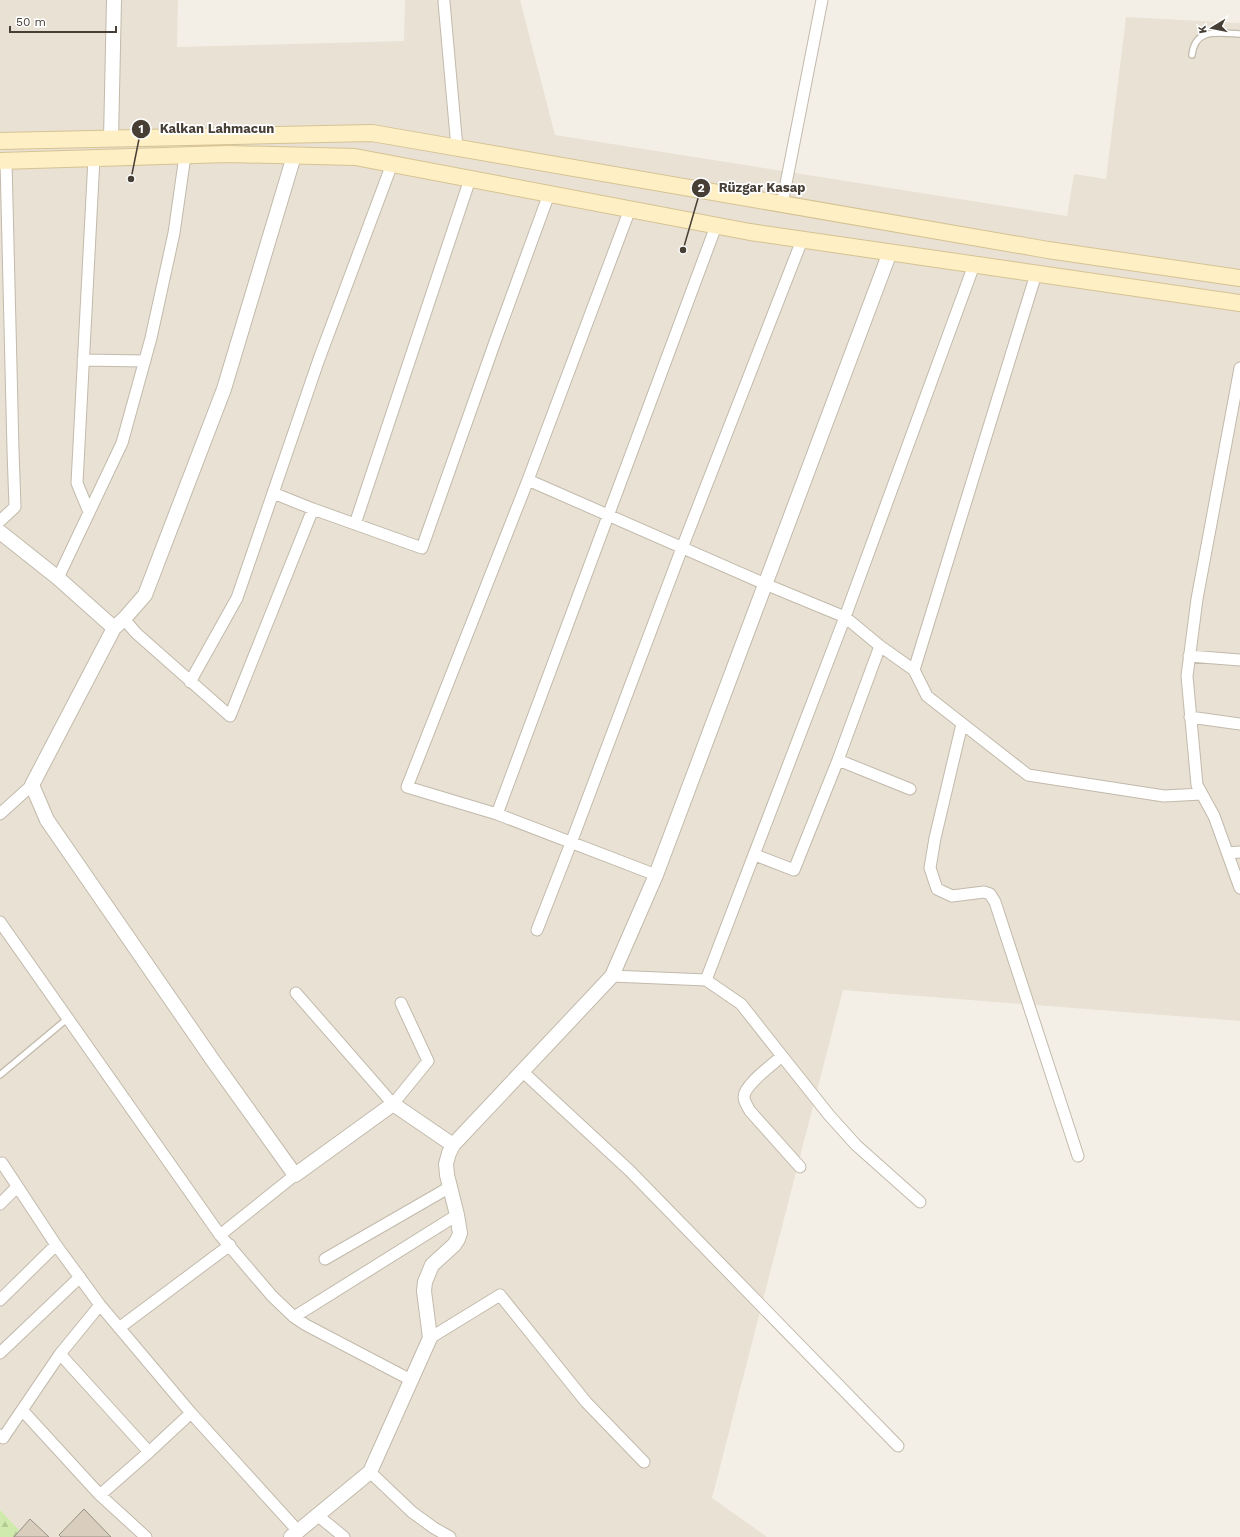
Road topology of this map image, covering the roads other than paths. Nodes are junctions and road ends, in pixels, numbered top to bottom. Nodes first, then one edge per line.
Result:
1 (114, 0) edge
2 (822, 0) edge
3 (444, 2) dead end
4 (1240, 34) edge
5 (1192, 55) dead end
6 (111, 139) junction
7 (0, 141) edge
8 (457, 148) junction
9 (185, 156) junction
10 (294, 156) junction
11 (94, 158) junction
12 (3, 161) edge
13 (392, 164) junction
14 (470, 179) junction
15 (549, 194) junction
16 (782, 204) junction
17 (630, 209) junction
18 (716, 226) junction
19 (802, 240) junction
20 (890, 252) junction
21 (974, 265) junction
22 (1036, 274) junction
23 (1240, 278) edge
24 (1240, 303) edge
25 (83, 360) junction
26 (145, 361) junction
27 (1240, 368) edge
28 (528, 480) junction
29 (273, 493) junction
30 (313, 509) junction
31 (89, 512) junction
32 (608, 515) junction
33 (0, 521) edge
34 (355, 524) junction
35 (0, 532) edge
36 (682, 548) junction
37 (58, 578) junction
38 (765, 584) junction
39 (845, 617) junction
40 (119, 624) junction
41 (880, 646) junction
42 (1189, 656) junction
43 (1240, 660) edge
44 (914, 670) junction
45 (190, 682) junction
46 (1190, 717) junction
47 (962, 724) junction
48 (1240, 724) edge
49 (838, 760) junction
50 (32, 785) junction
51 (910, 789) dead end
52 (1202, 794) junction
53 (0, 814) edge
54 (497, 814) junction
55 (571, 843) junction
56 (1240, 852) edge
57 (1228, 853) junction
58 (755, 855) junction
59 (656, 875) junction
60 (1240, 886) edge
61 (0, 922) edge
62 (537, 930) dead end
63 (612, 976) junction
64 (706, 980) junction
65 (296, 993) dead end
66 (401, 1003) dead end
67 (67, 1019) junction
68 (782, 1056) junction
69 (523, 1072) junction
70 (0, 1075) edge
71 (393, 1104) junction
72 (453, 1145) junction
73 (1078, 1156) dead end
74 (2, 1163) dead end
75 (800, 1167) dead end
76 (296, 1174) junction
77 (17, 1187) junction
78 (450, 1188) junction
79 (920, 1202) dead end
80 (0, 1204) edge
81 (457, 1216) junction
82 (220, 1235) junction
83 (56, 1245) junction
84 (230, 1245) junction
85 (325, 1259) dead end
86 (80, 1277) junction
87 (0, 1300) edge
88 (100, 1305) junction
89 (294, 1317) junction
90 (119, 1328) junction
91 (430, 1338) junction
92 (0, 1353) edge
93 (60, 1354) junction
94 (411, 1380) junction
95 (22, 1410) junction
96 (191, 1413) junction
97 (0, 1435) edge
98 (898, 1446) dead end
99 (149, 1452) junction
100 (644, 1462) dead end
101 (370, 1472) junction
102 (100, 1494) junction
103 (317, 1515) junction
104 (295, 1534) edge
105 (146, 1537) edge
106 (344, 1537) edge
107 (450, 1537) edge

1 - 6 street
2 - 16 street
3 - 8 street
4 - 5 lane
6 - 7 main road
6 - 8 main road
8 - 16 main road
9 - 10 main road
9 - 11 main road
9 - 26 street
10 - 13 main road
10 - 40 street
11 - 12 main road
11 - 25 street
12 - 33 street
13 - 14 main road
13 - 29 street
14 - 15 main road
14 - 34 street
15 - 17 main road
15 - 34 street
16 - 23 main road
17 - 18 main road
17 - 28 street
18 - 19 main road
18 - 32 street
19 - 20 main road
19 - 36 street
20 - 21 main road
20 - 38 street
21 - 22 main road
21 - 39 street
22 - 24 main road
22 - 44 street
25 - 26 street
25 - 31 street
26 - 31 street
27 - 42 street
28 - 32 street
28 - 54 street
29 - 30 street
29 - 45 street
30 - 34 street
30 - 45 street
31 - 37 street
32 - 36 street
32 - 54 street
35 - 37 street
36 - 38 street
36 - 55 street
37 - 40 street
38 - 39 street
38 - 59 street
39 - 41 street
39 - 58 street
40 - 45 street
40 - 50 street
41 - 44 street
41 - 49 street
42 - 43 street
42 - 46 street
44 - 47 street
46 - 48 street
46 - 52 street
47 - 52 street
47 - 73 street
49 - 51 street
49 - 58 street
50 - 53 street
50 - 76 street
52 - 57 street
54 - 55 street
55 - 59 street
55 - 62 street
56 - 57 street
57 - 60 street
58 - 64 street
59 - 63 street
61 - 67 street
63 - 64 street
63 - 69 street
64 - 68 street
65 - 71 street
66 - 71 street
67 - 70 lane
67 - 82 street
68 - 75 street
68 - 79 street
69 - 72 street
69 - 98 street
71 - 72 street
71 - 76 street
72 - 78 street
74 - 77 street
76 - 82 street
77 - 80 street
77 - 83 street
78 - 81 street
78 - 85 street
81 - 89 street
81 - 91 street
82 - 84 street
83 - 86 street
83 - 87 street
84 - 89 street
84 - 90 street
86 - 88 street
86 - 92 street
88 - 90 street
88 - 93 street
89 - 94 street
90 - 96 street
91 - 94 street
91 - 100 street
93 - 95 street
93 - 99 street
94 - 101 street
95 - 97 street
95 - 102 street
96 - 99 street
96 - 104 street
99 - 102 street
101 - 103 street
101 - 107 street
102 - 105 street
103 - 104 street
103 - 106 street

